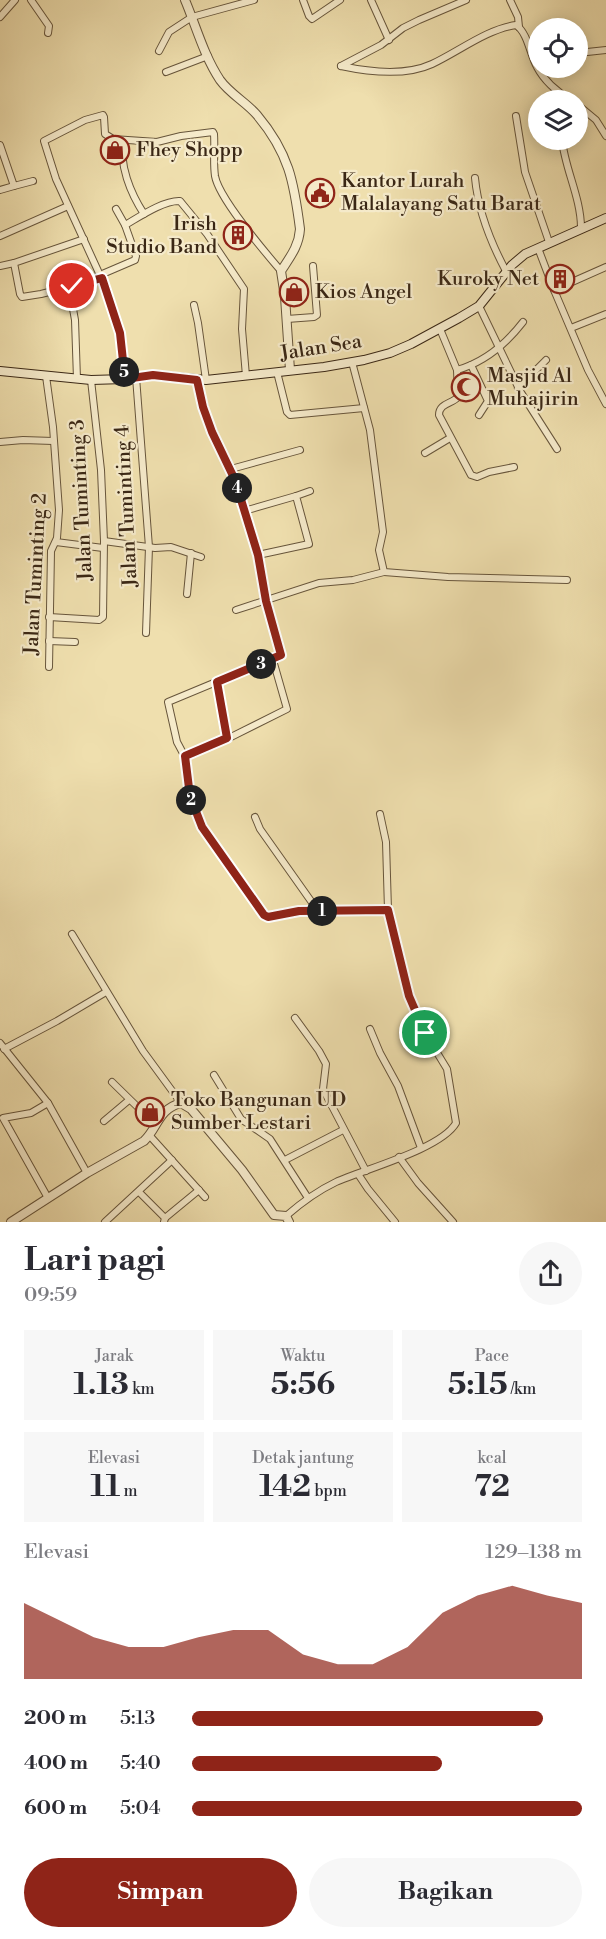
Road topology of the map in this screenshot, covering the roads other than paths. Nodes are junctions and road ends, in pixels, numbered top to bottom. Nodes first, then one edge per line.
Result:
1 (14, 0) edge
2 (31, 0) edge
3 (185, 0) edge
4 (254, 0) edge
5 (303, 0) edge
6 (340, 0) edge
7 (371, 0) edge
8 (466, 0) edge
9 (510, 0) edge
10 (0, 17) edge
11 (192, 17) junction
12 (519, 27) junction
13 (48, 33) dead end
14 (389, 40) junction
15 (528, 44) edge
16 (606, 50) edge
17 (159, 51) dead end
18 (588, 52) edge
19 (208, 56) junction
20 (166, 72) dead end
21 (544, 78) edge
22 (556, 90) edge
23 (588, 113) edge
24 (516, 116) dead end
25 (606, 136) edge
26 (124, 140) junction
27 (0, 144) edge
28 (564, 150) edge
29 (475, 178) dead end
30 (33, 181) dead end
31 (14, 186) junction
32 (0, 190) edge
33 (68, 206) junction
34 (116, 210) dead end
35 (144, 214) junction
36 (606, 218) edge
37 (125, 225) junction
38 (581, 228) junction
39 (0, 236) edge
40 (84, 239) junction
41 (549, 242) junction
42 (538, 248) junction
43 (0, 257) edge
44 (14, 262) junction
45 (1, 266) edge
46 (312, 266) dead end
47 (606, 267) edge
48 (281, 271) junction
49 (506, 271) junction
50 (101, 276) junction
51 (69, 286) junction
52 (554, 290) junction
53 (194, 305) dead end
54 (479, 306) junction
55 (606, 314) edge
56 (287, 319) junction
57 (523, 322) dead end
58 (571, 328) junction
59 (440, 329) junction
60 (500, 348) junction
61 (546, 360) dead end
62 (352, 362) junction
63 (471, 365) junction
64 (290, 370) junction
65 (457, 370) junction
66 (0, 371) edge
67 (277, 372) junction
68 (46, 376) junction
69 (246, 376) junction
70 (136, 377) junction
71 (77, 379) junction
72 (125, 379) junction
73 (91, 380) junction
74 (201, 380) junction
75 (518, 388) junction
76 (606, 404) edge
77 (364, 408) junction
78 (479, 415) dead end
79 (450, 438) junction
80 (54, 441) junction
81 (0, 442) edge
82 (557, 449) dead end
83 (300, 450) dead end
84 (425, 453) dead end
85 (514, 467) dead end
86 (231, 469) junction
87 (310, 491) dead end
88 (296, 496) junction
89 (244, 511) junction
90 (56, 542) junction
91 (104, 545) junction
92 (149, 547) junction
93 (191, 553) junction
94 (258, 555) junction
95 (201, 557) dead end
96 (384, 572) junction
97 (567, 580) dead end
98 (188, 594) dead end
99 (266, 601) junction
100 (236, 610) dead end
101 (49, 617) junction
102 (146, 633) dead end
103 (49, 641) junction
104 (75, 642) dead end
105 (273, 660) junction
106 (49, 667) dead end
107 (217, 682) junction
108 (227, 738) junction
109 (185, 756) junction
110 (380, 814) dead end
111 (255, 817) dead end
112 (388, 910) junction
113 (318, 911) junction
114 (72, 934) dead end
115 (106, 992) junction
116 (295, 1018) dead end
117 (370, 1029) dead end
118 (2, 1046) edge
119 (214, 1075) dead end
120 (112, 1082) dead end
121 (129, 1100) junction
122 (48, 1103) junction
123 (181, 1103) junction
124 (1, 1116) edge
125 (104, 1120) dead end
126 (155, 1124) junction
127 (343, 1130) junction
128 (150, 1136) junction
129 (421, 1148) junction
130 (399, 1157) junction
131 (172, 1160) junction
132 (285, 1160) junction
133 (366, 1171) junction
134 (87, 1173) junction
135 (358, 1174) junction
136 (198, 1190) junction
137 (139, 1192) junction
138 (205, 1197) dead end
139 (48, 1198) junction
140 (308, 1198) junction
141 (287, 1219) edge
142 (164, 1220) edge
143 (11, 1222) edge
144 (105, 1222) edge
145 (395, 1222) edge
146 (453, 1222) edge

1 - 10 street
2 - 13 street
3 - 11 street
4 - 11 street
5 - 6 street
7 - 14 street
8 - 14 street
9 - 12 street
11 - 17 street
11 - 19 street
12 - 14 street
12 - 15 street
16 - 18 street
19 - 20 street
19 - 48 street
21 - 22 street
23 - 25 street
24 - 41 street
26 - 33 street
26 - 35 street
26 - 48 street
27 - 31 street
28 - 38 street
29 - 49 street
30 - 31 street
31 - 32 street
33 - 39 street
33 - 40 street
34 - 37 street
35 - 37 street
35 - 69 street
36 - 38 main road, Jalan Sea
37 - 50 street
38 - 41 main road, Jalan Sea
40 - 44 street
40 - 50 street
41 - 42 main road, Jalan Sea
42 - 49 main road, Jalan Sea
42 - 52 street
43 - 45 street
44 - 45 street
44 - 51 street
46 - 56 street
47 - 52 street
48 - 56 street
49 - 54 main road, Jalan Sea
50 - 51 street
50 - 72 street
51 - 71 street
52 - 58 street
53 - 74 street
54 - 59 main road, Jalan Sea
54 - 60 street
55 - 58 street
56 - 64 street
57 - 60 street
58 - 76 street
59 - 62 main road, Jalan Sea
59 - 65 street
60 - 63 street
60 - 75 street
61 - 75 street
62 - 64 main road, Jalan Sea
62 - 77 street
63 - 65 street
63 - 78 street
64 - 67 main road, Jalan Sea
65 - 79 street
66 - 68 main road, Jalan Sea
67 - 69 main road, Jalan Sea
67 - 77 street
68 - 71 main road, Jalan Sea
68 - 80 street, Jalan Tuminting 2
69 - 74 main road, Jalan Sea
70 - 72 main road, Jalan Sea
70 - 74 main road, Jalan Sea
70 - 92 street, Jalan Tuminting 4
71 - 73 main road, Jalan Sea
72 - 73 main road, Jalan Sea
73 - 91 street, Jalan Tuminting 3
74 - 86 street
75 - 82 street
77 - 96 street
79 - 84 street
79 - 85 street
80 - 81 street
80 - 90 street, Jalan Tuminting 2
83 - 86 street
86 - 89 street
87 - 88 street
88 - 89 street
88 - 94 street
89 - 94 street
90 - 91 street
90 - 101 street, Jalan Tuminting 2
91 - 92 street
91 - 101 street, Jalan Tuminting 3
92 - 93 street
92 - 102 street, Jalan Tuminting 4
93 - 95 street
93 - 98 street
94 - 99 street
96 - 97 street
96 - 99 street
99 - 100 street
99 - 105 street
101 - 103 street, Jalan Tuminting 2
103 - 104 street
103 - 106 street, Jalan Tuminting 2
105 - 107 street
105 - 108 street
107 - 108 street
107 - 109 street
108 - 109 street
109 - 113 street
110 - 112 street
111 - 113 street
112 - 113 street
112 - 129 street
114 - 115 street
115 - 118 street
115 - 123 street
116 - 127 street
117 - 129 street
118 - 122 street
119 - 132 street
120 - 121 street
121 - 125 street
121 - 126 street
122 - 124 street
122 - 134 street
123 - 126 street
123 - 141 street
124 - 139 street
126 - 128 street
127 - 132 street
127 - 133 street
128 - 131 street
128 - 134 street
129 - 130 street
130 - 133 street
130 - 146 street
131 - 136 street
131 - 137 street
132 - 140 street
133 - 135 street
134 - 139 street
135 - 140 street
135 - 145 street
136 - 138 street
136 - 142 street
137 - 142 street
137 - 144 street
139 - 143 street
140 - 141 street

